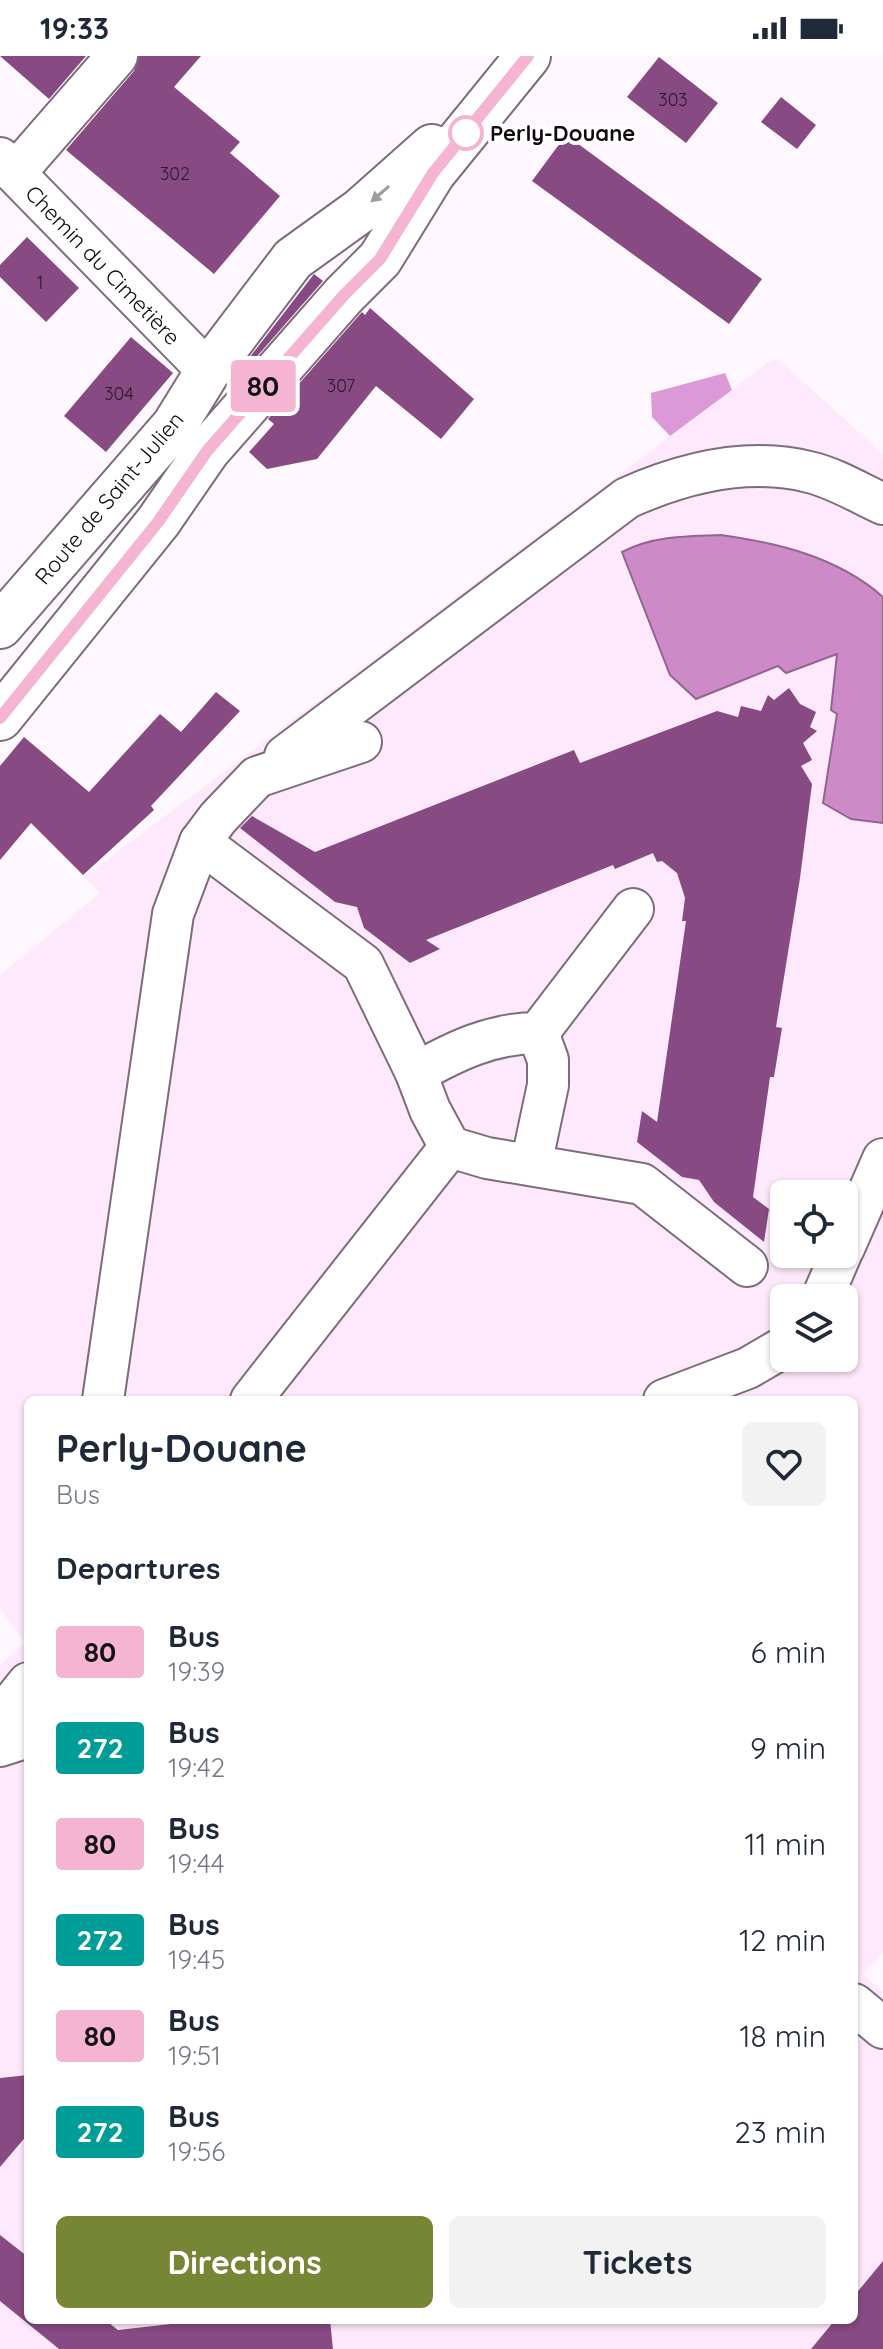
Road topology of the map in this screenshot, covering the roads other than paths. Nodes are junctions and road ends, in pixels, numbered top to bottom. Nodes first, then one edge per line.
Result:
1 (117, 56) edge
2 (509, 56) edge
3 (528, 56) edge
4 (7, 166) edge
5 (208, 371) junction
6 (191, 438) junction
7 (883, 504) edge
8 (0, 626) edge
9 (15, 669) edge
10 (0, 718) edge
11 (361, 742) dead end
12 (257, 777) junction
13 (200, 842) junction
14 (633, 909) dead end
15 (538, 1033) junction
16 (416, 1073) junction
17 (450, 1147) junction
18 (883, 1159) edge
19 (531, 1165) junction
20 (858, 1216) edge
21 (747, 1266) dead end
22 (770, 1355) edge
23 (104, 1396) edge
24 (254, 1396) edge
25 (674, 1396) edge
26 (24, 1688) edge
27 (0, 1718) edge
28 (24, 1738) edge
29 (0, 1746) edge
30 (858, 2007) edge
31 (883, 2028) edge

1 - 4 street
2 -> 5 main road, Route de Saint-Julien
3 - 6 main road, Route de Saint-Julien
4 - 5 street, Chemin du Cimetière
5 - 6 main road, Route de Saint-Julien
6 - 8 main road, Route de Saint-Julien
6 - 9 main road, Route de Saint-Julien
7 - 12 street
9 - 10 main road, Route de Saint-Julien
11 - 12 street
12 - 13 street
13 - 16 street
13 - 23 street
14 - 15 street
15 - 16 street
15 - 19 street
16 - 17 street
17 - 19 street
17 - 24 street
18 - 20 street
19 - 21 street
22 - 25 street
26 - 27 street
28 - 29 street
30 - 31 street

